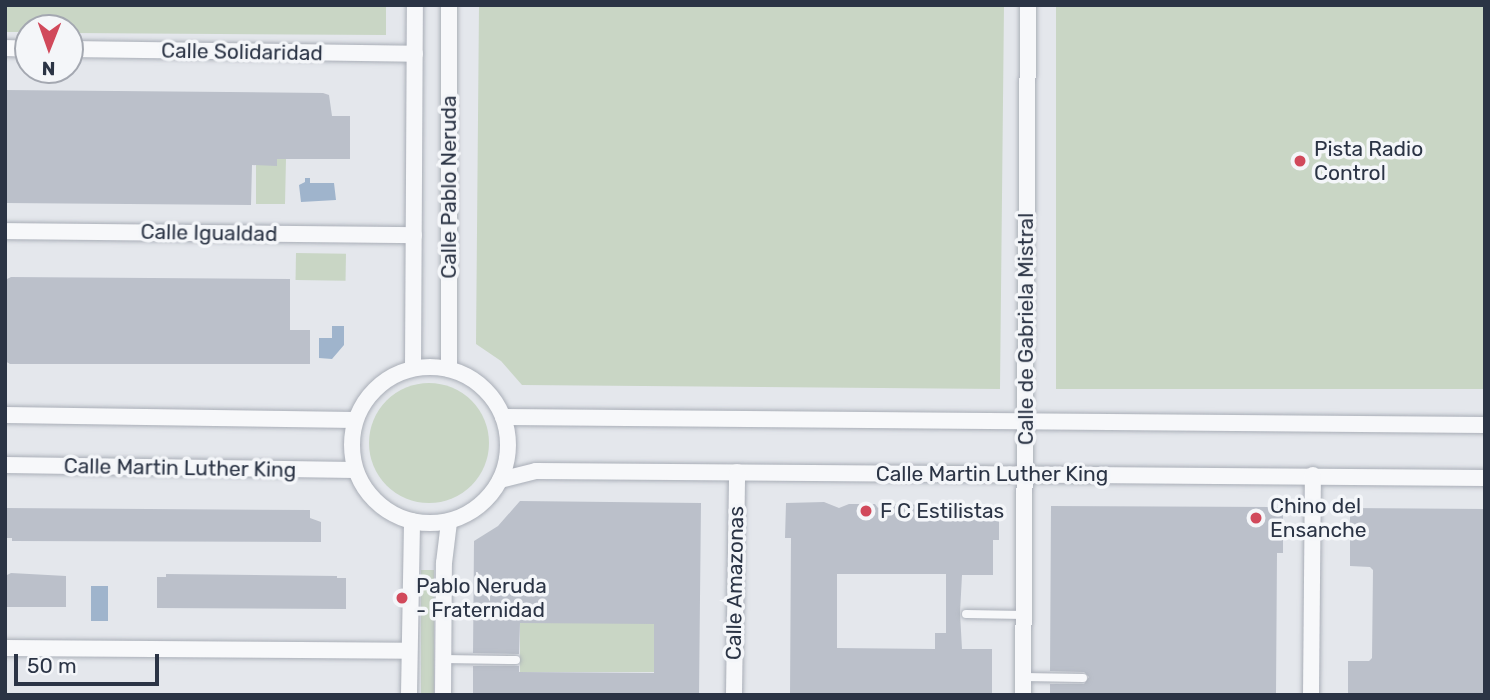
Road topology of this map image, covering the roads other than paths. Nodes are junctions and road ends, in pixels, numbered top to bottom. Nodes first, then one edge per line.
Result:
1 (415, 5) edge
2 (449, 5) edge
3 (1028, 5) edge
4 (84, 49) edge
5 (415, 54) junction
6 (5, 231) edge
7 (414, 235) junction
8 (413, 368) junction
9 (449, 369) junction
10 (5, 415) edge
11 (503, 417) junction
12 (355, 420) junction
13 (1026, 421) junction
14 (1485, 425) edge
15 (5, 465) edge
16 (355, 470) junction
17 (737, 472) junction
18 (1026, 474) junction
19 (1313, 475) junction
20 (1485, 478) edge
21 (500, 480) junction
22 (412, 521) junction
23 (449, 522) junction
24 (966, 614) dead end
25 (1024, 615) junction
26 (5, 648) edge
27 (410, 651) junction
28 (443, 659) junction
29 (516, 660) dead end
30 (1024, 677) junction
31 (1083, 678) dead end
32 (409, 695) edge
33 (443, 695) edge
34 (734, 695) edge
35 (1023, 695) edge
36 (1311, 695) edge

1 - 5 street, Calle Pablo Neruda
2 - 9 street, Calle Pablo Neruda
3 - 13 street, Calle de Gabriela Mistral
4 - 5 street, Calle Solidaridad
5 - 7 street, Calle Pablo Neruda
6 - 7 street, Calle Igualdad
7 - 8 street, Calle Pablo Neruda
8 - 9 street
8 - 12 street
9 - 11 street
10 - 12 street
11 - 13 street
11 - 21 street
12 - 16 street
13 - 14 street
13 - 18 street, Calle de Gabriela Mistral
15 - 16 street, Calle Martin Luther King
16 - 22 street
17 - 18 street, Calle Martin Luther King
17 - 21 street, Calle Martin Luther King
17 - 34 street, Calle Amazonas
18 - 19 street, Calle Martin Luther King
18 - 25 street, Calle de Gabriela Mistral
19 - 20 street, Calle Martin Luther King
19 - 36 street
21 - 23 street
22 - 23 street
22 - 27 street
23 - 28 street
24 - 25 lane
25 - 30 street, Calle de Gabriela Mistral
26 - 27 street
27 - 32 street
28 - 29 lane
28 - 33 street
30 - 31 lane
30 - 35 street, Calle de Gabriela Mistral

